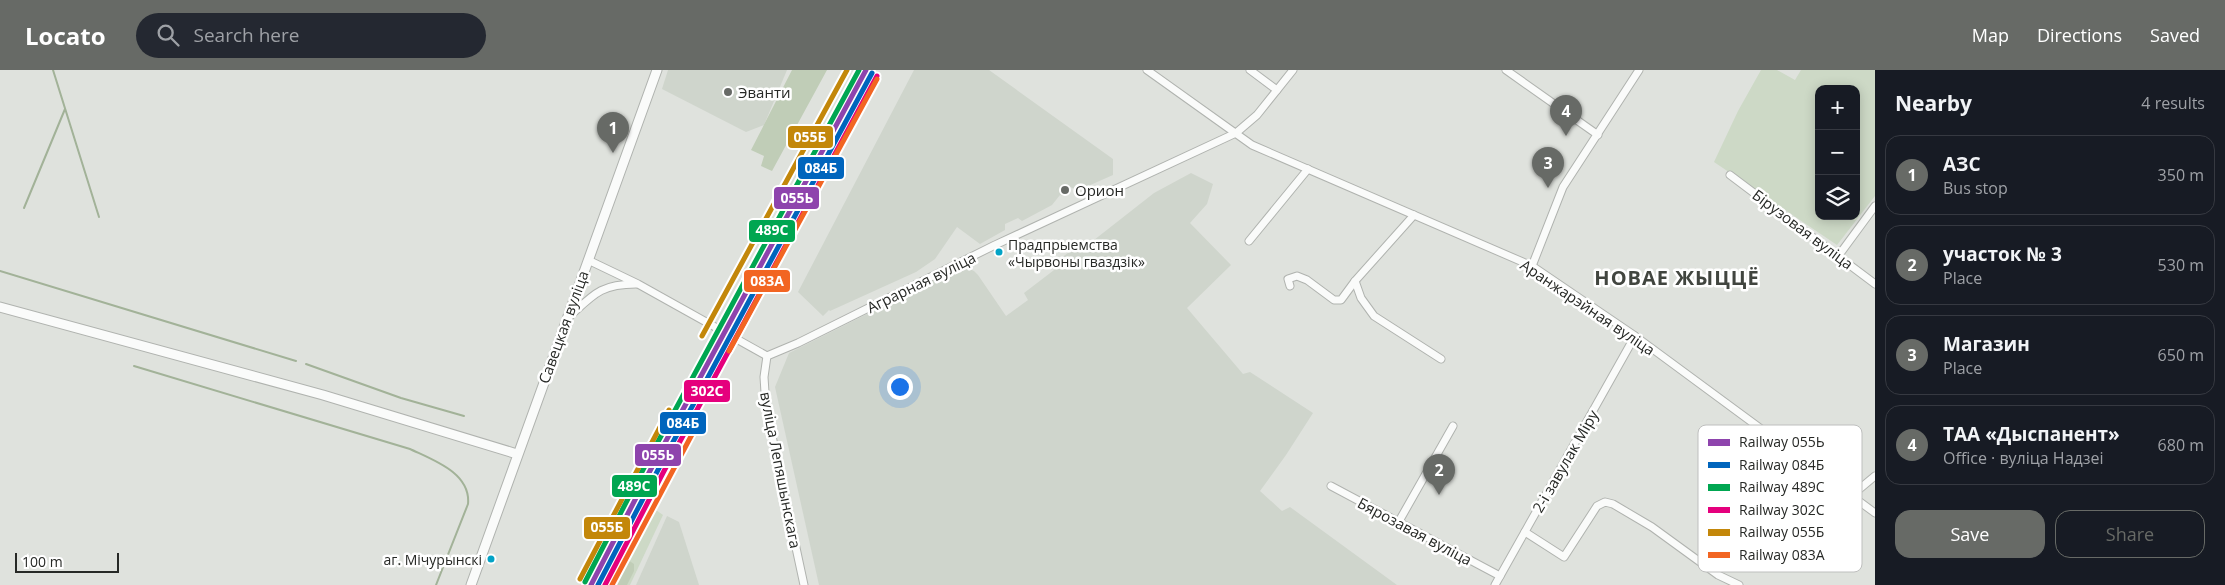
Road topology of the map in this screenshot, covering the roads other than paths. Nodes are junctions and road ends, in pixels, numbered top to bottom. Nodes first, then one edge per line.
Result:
1 (657, 70) edge
2 (1147, 70) edge
3 (1250, 70) edge
4 (1293, 70) edge
5 (1506, 70) edge
6 (1639, 70) edge
7 (1277, 90) junction
8 (1236, 133) junction
9 (1598, 135) junction
10 (1308, 169) junction
11 (1730, 175) dead end
12 (1875, 206) edge
13 (1414, 215) junction
14 (1248, 241) dead end
15 (1839, 255) junction
16 (588, 260) junction
17 (1532, 266) junction
18 (1355, 281) junction
19 (638, 284) junction
20 (1875, 284) edge
21 (1290, 286) dead end
22 (0, 307) edge
23 (566, 320) junction
24 (1635, 336) junction
25 (767, 356) junction
26 (1441, 359) dead end
27 (1755, 425) edge
28 (1453, 426) dead end
29 (517, 454) junction
30 (1875, 476) edge
31 (1331, 486) dead end
32 (1862, 487) edge
33 (1862, 504) edge
34 (1875, 513) edge
35 (1398, 523) junction
36 (1525, 532) junction
37 (1698, 559) edge
38 (1715, 572) edge
39 (1500, 576) junction
40 (471, 585) edge
41 (804, 585) edge
42 (1495, 585) edge
43 (1740, 585) edge

1 - 16 main road, Савецкая вуліца
2 - 8 street, Аранжарэйная вуліца
3 - 7 street
4 - 7 street, Аграрная вуліца
5 - 9 street
6 - 9 street
7 - 8 street, Аграрная вуліца
8 - 10 street, Аранжарэйная вуліца
8 - 25 street, Аграрная вуліца
9 - 17 street
10 - 13 street, Аранжарэйная вуліца
10 - 14 street
11 - 15 street, Бірузовая вуліца
12 - 15 street
13 - 17 street, Аранжарэйная вуліца
13 - 18 street
15 - 20 street, Бірузовая вуліца
16 - 19 street
16 - 23 main road, Савецкая вуліца
17 - 24 street, Аранжарэйная вуліца
18 - 21 street
18 - 26 street
19 - 23 street
19 - 25 street
22 - 29 main road
23 - 29 main road, Савецкая вуліца
24 - 27 street, Аранжарэйная вуліца
24 - 36 street, 2-і завулак Міру
25 - 41 street, вуліца Лепяшынскага
28 - 35 street
29 - 40 main road, Савецкая вуліца
30 - 32 street
31 - 35 street, Бярозавая вуліца
33 - 34 street, Аранжарэйная вуліца
35 - 39 street, Бярозавая вуліца
36 - 37 street
36 - 39 street, 2-і завулак Міру
38 - 43 street
39 - 42 street, 2-і завулак Міру

